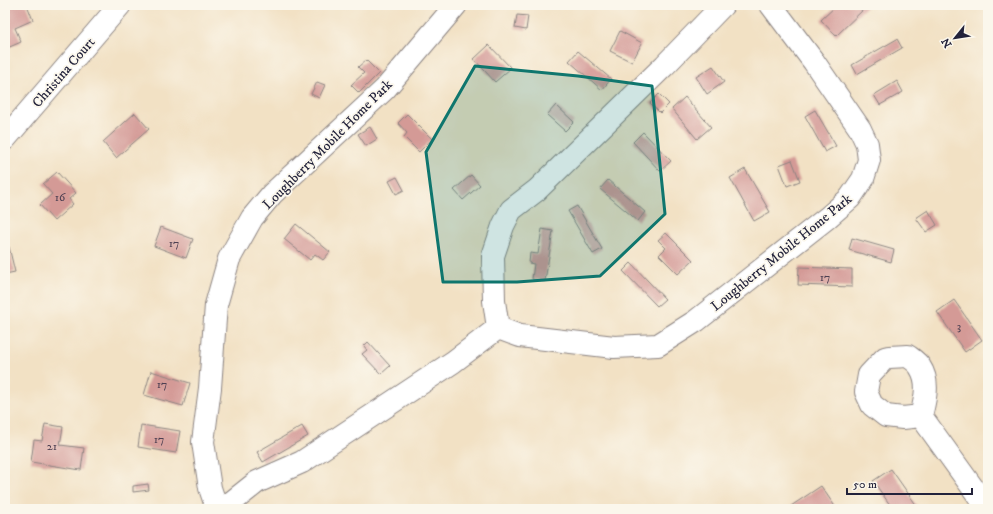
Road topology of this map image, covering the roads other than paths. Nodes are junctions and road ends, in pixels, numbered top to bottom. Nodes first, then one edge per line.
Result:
1 (120, 5) edge
2 (456, 5) edge
3 (723, 5) edge
4 (771, 5) edge
5 (5, 139) edge
6 (498, 328) junction
7 (921, 416) dead end
8 (217, 509) edge
9 (223, 509) edge
10 (988, 509) edge

1 - 5 street, Christina Court
2 - 8 street, Loughberry Mobile Home Park
3 - 6 street
4 - 6 street, Loughberry Mobile Home Park
6 - 9 street
7 - 10 street

